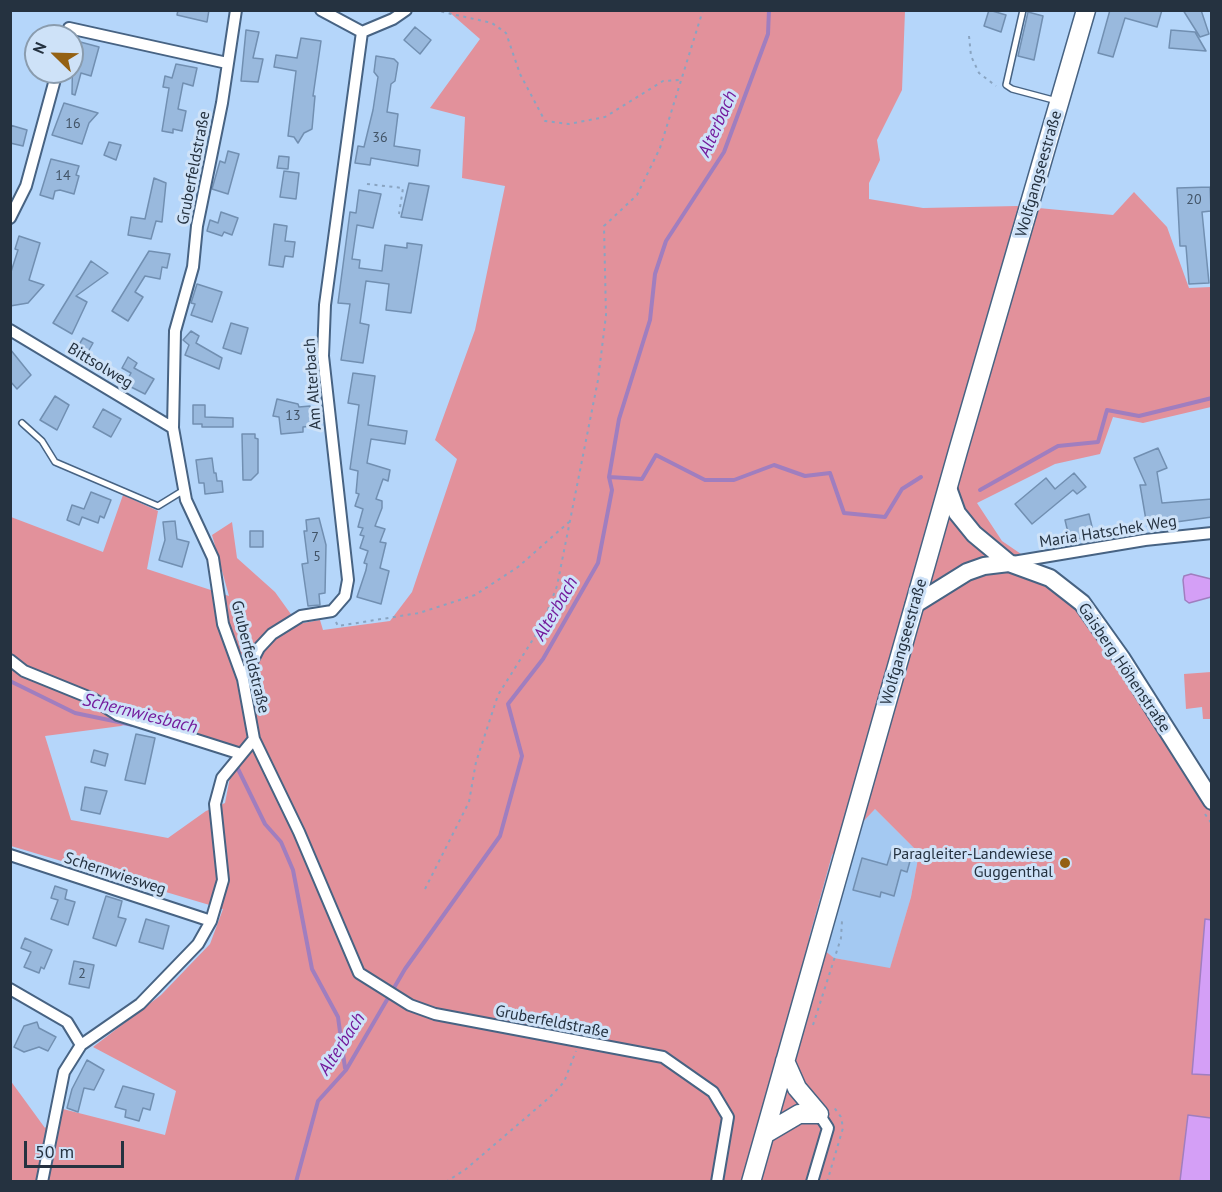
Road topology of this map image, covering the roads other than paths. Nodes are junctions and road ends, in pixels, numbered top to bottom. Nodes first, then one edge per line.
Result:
1 (236, 10) edge
2 (321, 10) edge
3 (406, 10) edge
4 (1023, 10) edge
5 (1086, 10) edge
6 (84, 31) edge
7 (362, 32) junction
8 (227, 63) junction
9 (54, 84) edge
10 (1060, 102) junction
11 (10, 218) edge
12 (10, 330) edge
13 (22, 423) dead end
14 (173, 428) junction
15 (948, 488) junction
16 (184, 490) junction
17 (1212, 533) edge
18 (1009, 563) junction
19 (915, 605) junction
20 (10, 660) edge
21 (243, 679) junction
22 (254, 739) junction
23 (241, 754) junction
24 (1208, 806) edge
25 (10, 855) edge
26 (211, 921) junction
27 (10, 989) edge
28 (81, 1045) junction
29 (785, 1061) junction
30 (824, 1108) junction
31 (765, 1134) junction
32 (42, 1182) edge
33 (717, 1182) edge
34 (751, 1182) edge
35 (812, 1182) edge

1 - 8 street, Gruberfeldstraße
2 - 7 street
3 - 7 street
4 - 10 lane, Wolfgangseestraße
5 - 10 main road, Wolfgangseestraße
6 - 8 street
7 - 21 street, Am Alterbach
8 - 14 street, Gruberfeldstraße
9 - 11 street
10 - 15 main road, Wolfgangseestraße
12 - 14 street, Bittsolweg
13 - 16 lane
14 - 16 street, Gruberfeldstraße
15 - 18 main road
15 - 19 main road, Wolfgangseestraße
16 - 21 street, Gruberfeldstraße
17 - 18 street, Maria Hatschek Weg
18 - 19 main road
18 - 24 main road, Gaisberg Höhenstraße
19 - 29 main road, Wolfgangseestraße
20 - 23 street
21 - 22 street, Gruberfeldstraße
22 - 23 street
22 - 33 street, Gruberfeldstraße
23 - 26 street
25 - 26 street, Schernwiesweg
26 - 28 street
27 - 28 street
28 - 32 street
29 - 30 main road
29 - 31 main road, Wolfgangseestraße
30 - 31 main road
30 - 35 street
31 - 34 main road, Wolfgangseestraße

